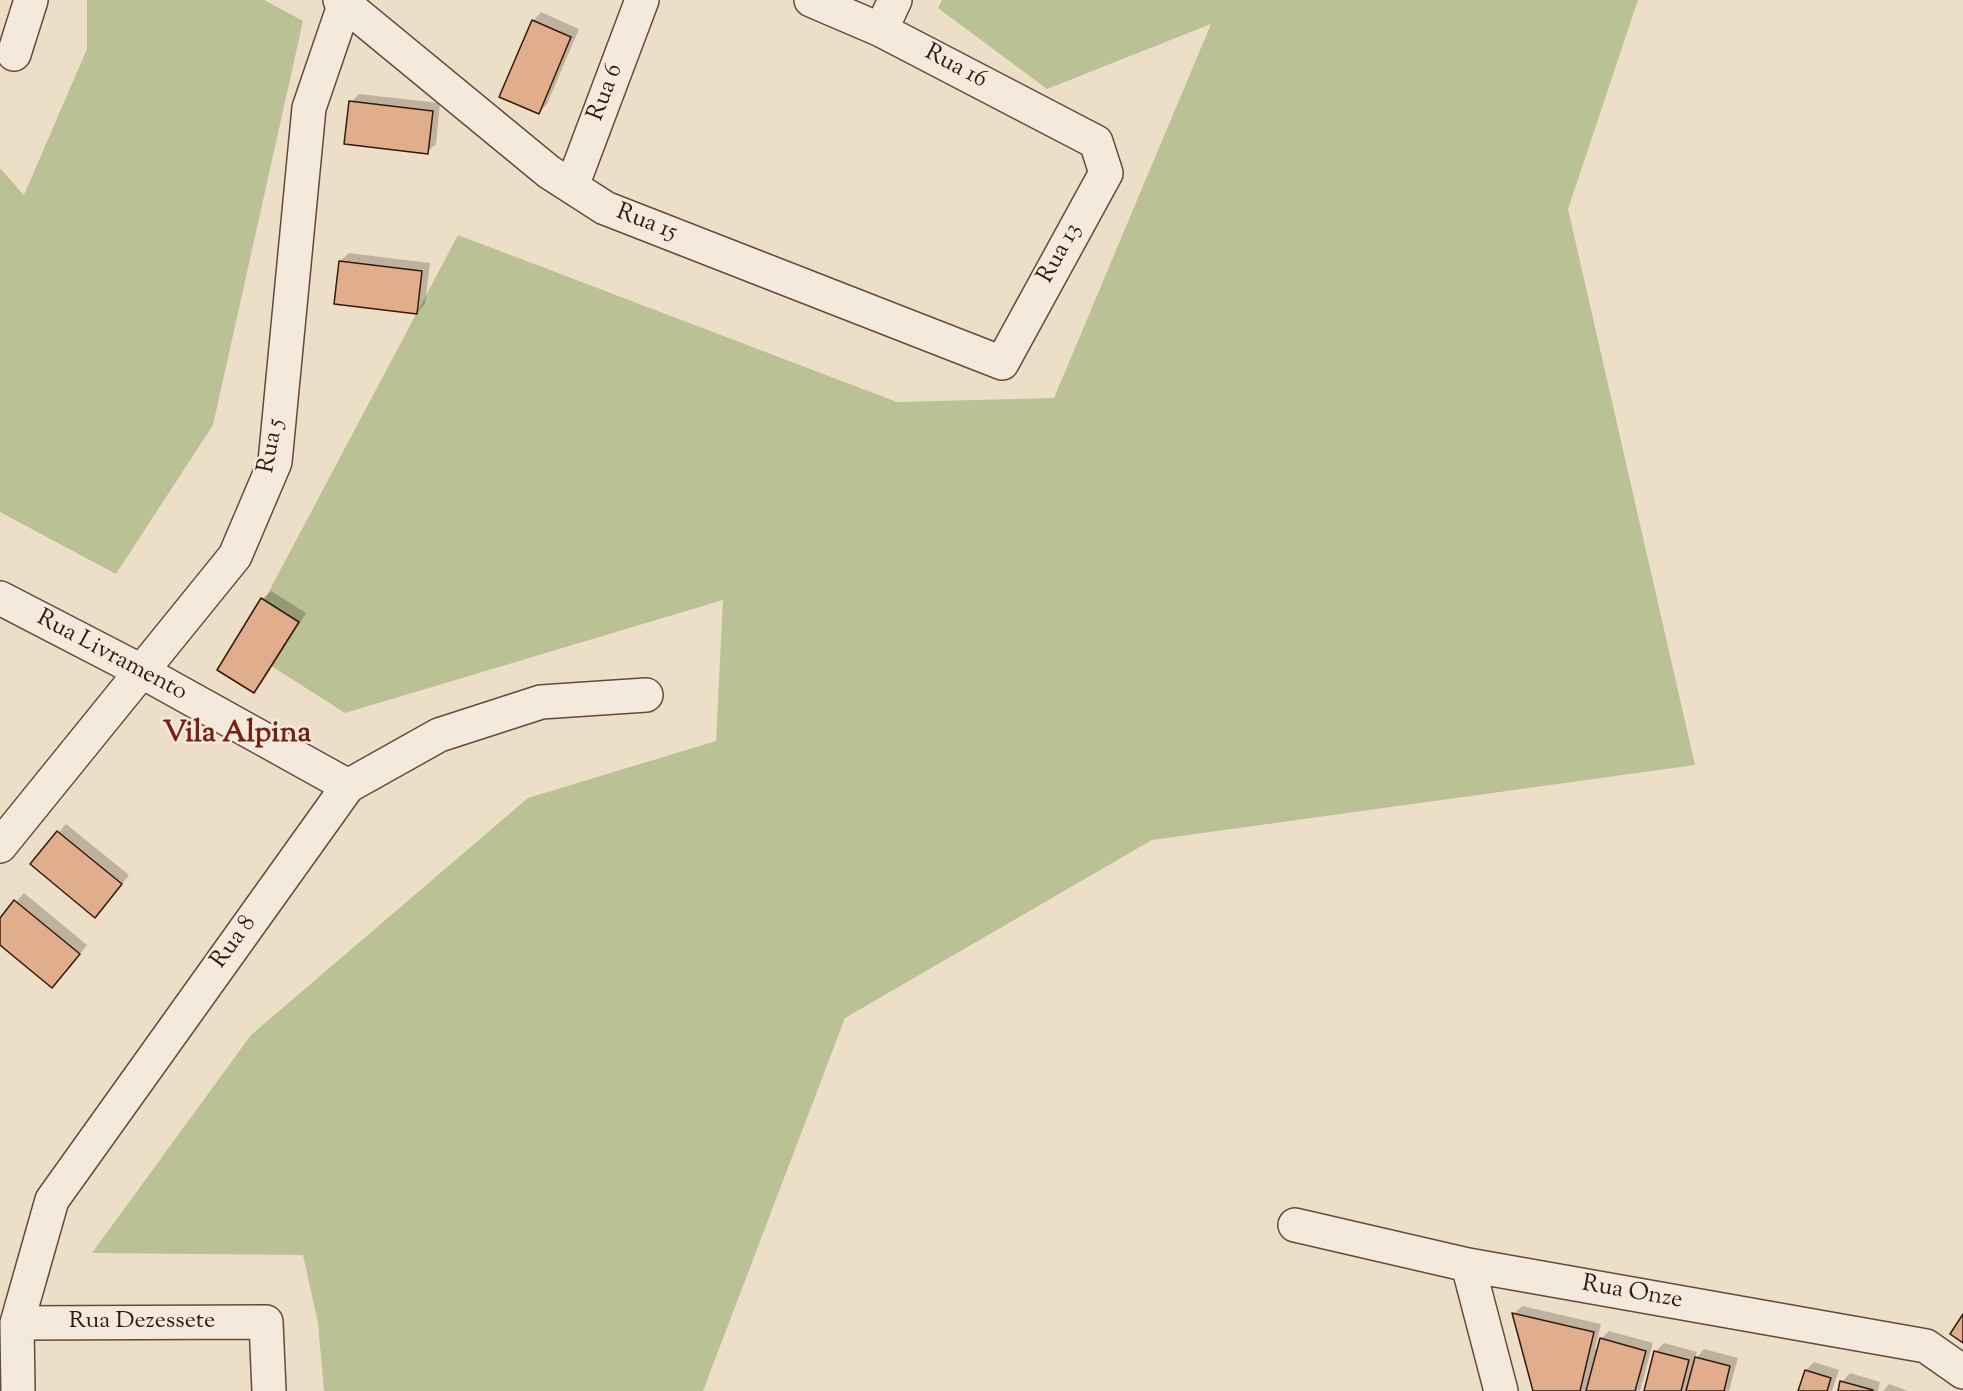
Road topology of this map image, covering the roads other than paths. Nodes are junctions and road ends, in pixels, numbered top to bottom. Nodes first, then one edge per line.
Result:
1 (31, 0) edge
2 (642, 0) edge
3 (811, 0) edge
4 (895, 0) edge
5 (344, 1) edge
6 (881, 30) junction
7 (15, 54) dead end
8 (1096, 142) joint
9 (572, 186) junction
10 (1002, 363) joint
11 (0, 598) edge
12 (141, 671) junction
13 (646, 695) dead end
14 (348, 786) junction
15 (0, 846) edge
16 (1295, 1225) dead end
17 (1468, 1265) junction
18 (17, 1323) junction
19 (1963, 1372) edge
20 (18, 1391) edge
21 (269, 1391) edge
22 (1501, 1391) edge

1 - 7 street
2 - 9 street, Rua 6
3 - 6 street, Rua 16
4 - 6 street
5 - 9 street, Rua 15
5 - 12 street, Rua 5
6 - 8 street, Rua 16
8 - 10 street, Rua 13
9 - 10 street, Rua 15
11 - 12 street, Rua Livramento
12 - 14 street, Rua Livramento
12 - 15 street, Rua 5
13 - 14 street, Rua 8
14 - 18 street, Rua 8
16 - 17 street, Rua Onze
17 - 19 street, Rua Onze
17 - 22 street
18 - 20 street, Rua 8
18 - 21 street, Rua Dezessete

